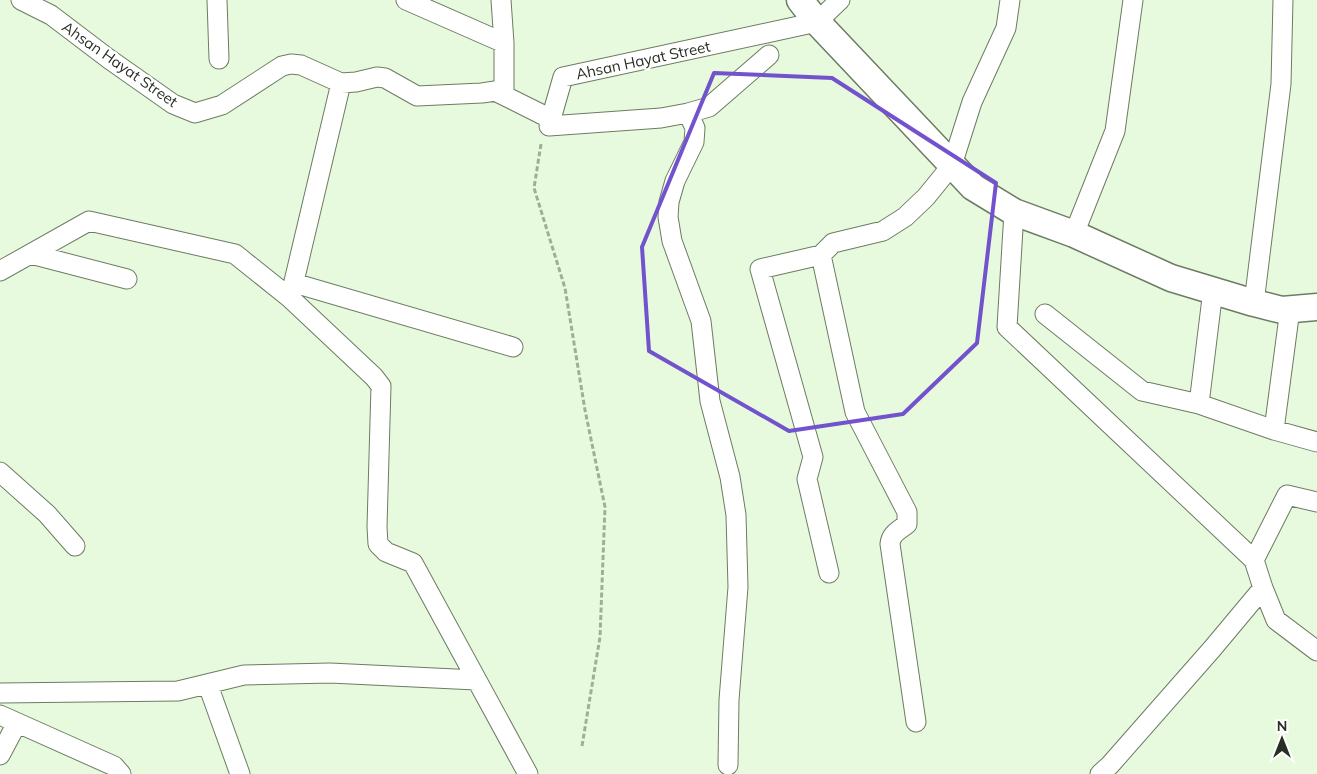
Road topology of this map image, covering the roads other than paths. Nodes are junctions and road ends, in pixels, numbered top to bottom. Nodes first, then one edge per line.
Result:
1 (21, 0) edge
2 (217, 0) edge
3 (406, 0) edge
4 (501, 0) edge
5 (800, 0) edge
6 (840, 0) edge
7 (1010, 0) edge
8 (1133, 0) edge
9 (1283, 0) edge
10 (818, 22) junction
11 (504, 44) junction
12 (769, 55) dead end
13 (219, 59) dead end
14 (341, 83) junction
15 (504, 95) junction
16 (688, 113) junction
17 (549, 126) road end
18 (952, 165) junction
19 (1014, 212) junction
20 (1074, 234) junction
21 (31, 254) junction
22 (822, 255) junction
23 (0, 271) edge
24 (127, 279) dead end
25 (292, 290) junction
26 (1213, 290) junction
27 (1254, 303) junction
28 (1317, 307) edge
29 (1290, 309) junction
30 (1045, 314) dead end
31 (513, 347) dead end
32 (1199, 404) junction
33 (1274, 430) junction
34 (1317, 442) edge
35 (0, 472) edge
36 (1317, 502) edge
37 (75, 546) dead end
38 (1254, 560) junction
39 (829, 573) dead end
40 (1263, 588) junction
41 (1317, 651) edge
42 (476, 680) junction
43 (208, 685) junction
44 (0, 693) edge
45 (8, 719) edge
46 (916, 722) dead end
47 (0, 755) edge
48 (728, 765) dead end
49 (120, 774) edge
50 (240, 774) edge
51 (528, 774) edge
52 (1100, 774) edge

1 - 14 street, Ahsan Hayat Street
2 - 13 street
3 - 11 street
4 - 11 street
5 - 10 street
6 - 10 street
7 - 18 street
8 - 20 street
9 - 27 street
10 - 15 street, Ahsan Hayat Street
10 - 18 street
11 - 15 street
12 - 16 street
14 - 15 street, Ahsan Hayat Street
14 - 25 street
16 - 17 street
16 - 48 street
18 - 19 street
18 - 22 street
19 - 20 street
19 - 38 street
20 - 26 street
21 - 23 street
21 - 24 street
21 - 25 street
22 - 39 street
22 - 46 street
25 - 31 street
25 - 42 street
26 - 27 street
26 - 32 street
27 - 29 street
28 - 29 street
29 - 33 street
30 - 32 street
32 - 33 street
33 - 34 street
35 - 37 street
36 - 38 street
38 - 40 street
40 - 41 street
40 - 52 street
42 - 43 street
42 - 51 street
43 - 44 street
43 - 50 street
45 - 47 street
45 - 49 street

